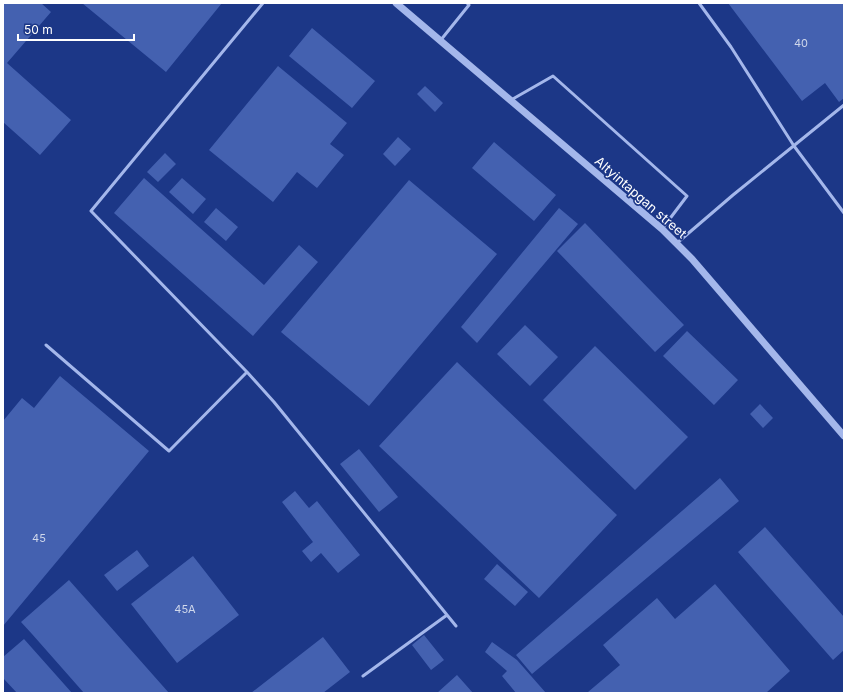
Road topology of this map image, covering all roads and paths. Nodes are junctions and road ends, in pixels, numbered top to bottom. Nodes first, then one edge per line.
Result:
1 (264, 3) edge
2 (396, 3) edge
3 (467, 3) edge
4 (699, 3) edge
5 (440, 41) junction
6 (510, 100) junction
7 (844, 106) edge
8 (794, 146) junction
9 (844, 213) edge
10 (662, 229) junction
11 (677, 243) junction
12 (46, 345) dead end
13 (246, 372) junction
14 (844, 436) edge
15 (447, 615) junction
16 (456, 626) dead end
17 (363, 676) dead end

1 - 13 lane
2 - 5 street, Altyintapgan street
3 - 5 lane
4 - 8 lane
5 - 6 street, Altyintapgan street
6 - 10 street, Altyintapgan street
6 - 10 lane
7 - 8 lane
8 - 9 lane
8 - 11 lane
10 - 11 street, Altyintapgan street
11 - 14 street, Altyintapgan street
12 - 13 lane
13 - 15 lane
15 - 16 lane
15 - 17 lane

